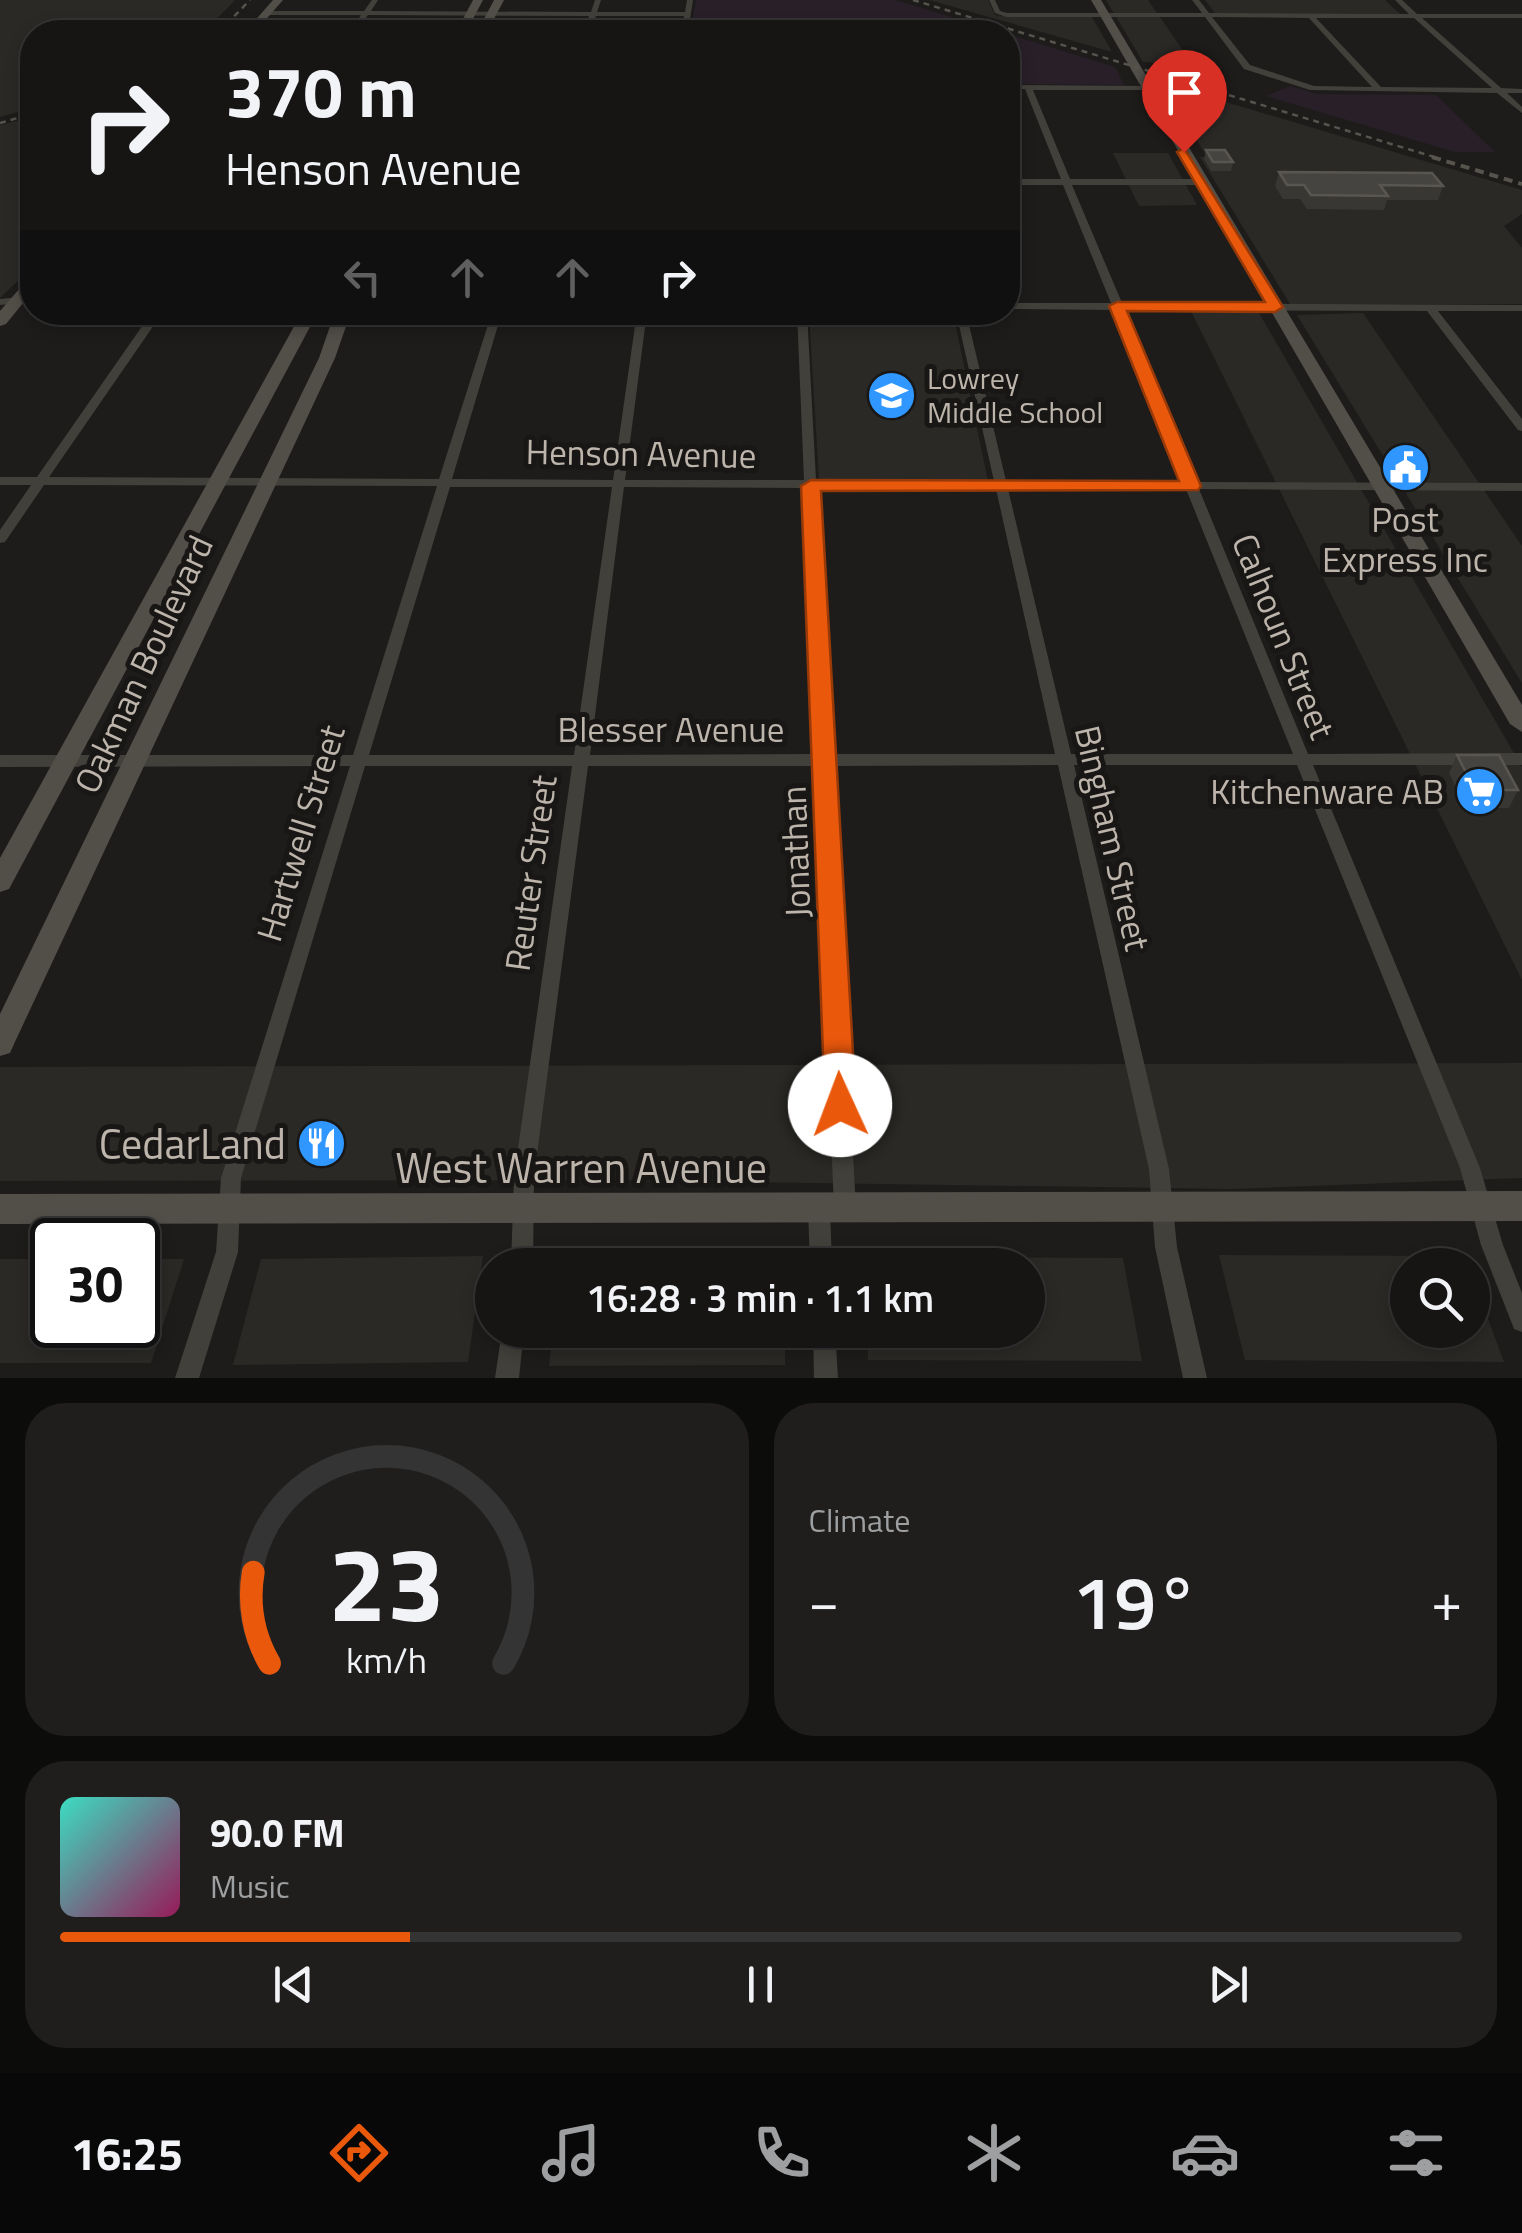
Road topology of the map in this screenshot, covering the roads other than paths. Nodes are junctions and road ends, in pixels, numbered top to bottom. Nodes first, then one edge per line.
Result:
1 (278, 0) edge
2 (375, 0) edge
3 (478, 0) edge
4 (499, 0) edge
5 (598, 0) edge
6 (690, 0) edge
7 (992, 0) edge
8 (1096, 0) edge
9 (1195, 0) edge
10 (1398, 0) edge
11 (1509, 7) dead end
12 (267, 13) junction
13 (366, 14) junction
14 (471, 14) junction
15 (492, 14) junction
16 (594, 14) junction
17 (688, 14) junction
18 (1104, 15) junction
19 (1206, 15) junction
20 (1310, 16) junction
21 (1416, 16) junction
22 (1522, 17) edge
23 (261, 20) edge
24 (362, 20) edge
25 (468, 20) edge
26 (489, 20) edge
27 (592, 20) edge
28 (687, 20) edge
29 (1020, 88) edge
30 (1028, 88) junction
31 (1146, 88) junction
32 (1380, 90) junction
33 (1499, 91) junction
34 (1522, 91) edge
35 (1522, 111) edge
36 (1020, 182) edge
37 (1066, 182) junction
38 (1201, 182) junction
39 (20, 302) edge
40 (1020, 306) edge
41 (1117, 306) junction
42 (1275, 307) junction
43 (1430, 308) junction
44 (1522, 308) edge
45 (0, 321) edge
46 (149, 325) edge
47 (303, 325) edge
48 (338, 325) edge
49 (493, 325) edge
50 (640, 325) edge
51 (803, 325) edge
52 (964, 325) edge
53 (1522, 427) edge
54 (215, 480) junction
55 (0, 481) edge
56 (40, 481) junction
57 (269, 481) junction
58 (444, 481) junction
59 (620, 482) junction
60 (811, 486) junction
61 (1002, 486) junction
62 (1191, 486) junction
63 (1381, 486) junction
64 (1522, 486) edge
65 (0, 539) edge
66 (1522, 724) edge
67 (581, 759) junction
68 (826, 759) junction
69 (1064, 759) junction
70 (1302, 759) junction
71 (1522, 759) edge
72 (137, 760) junction
73 (359, 760) junction
74 (0, 761) edge
75 (65, 761) junction
76 (0, 882) edge
77 (0, 1044) edge
78 (1481, 1206) junction
79 (1522, 1206) edge
80 (1163, 1207) junction
81 (0, 1209) edge
82 (231, 1209) junction
83 (832, 1209) junction
84 (526, 1210) junction
85 (523, 1248) edge
86 (824, 1248) edge
87 (1522, 1320) edge
88 (511, 1348) edge
89 (825, 1348) edge
90 (187, 1378) edge
91 (507, 1378) edge
92 (826, 1378) edge
93 (1195, 1378) edge

1 - 12 main road
2 - 13 street
3 - 14 main road
4 - 15 main road
5 - 16 street
6 - 17 street
7 - 18 street
8 - 18 main road
9 - 19 street
10 - 21 street
11 - 22 street
12 - 13 street
12 - 23 main road
13 - 14 street
13 - 24 street
14 - 15 street
14 - 25 main road
15 - 16 street
15 - 26 main road
16 - 17 street
16 - 27 street
17 - 28 street
18 - 19 street
18 - 31 main road
19 - 20 street
19 - 32 street
20 - 21 street
20 - 32 street
21 - 22 street
21 - 33 street
29 - 30 street
30 - 31 street
30 - 37 street, Calhoun Street
31 - 38 main road
32 - 33 street
33 - 34 street
33 - 35 street
36 - 37 street
37 - 38 street
37 - 41 street, Calhoun Street
38 - 42 main road
39 - 45 main road
40 - 41 street
41 - 42 street
41 - 62 street, Calhoun Street
42 - 43 street
42 - 63 main road
43 - 44 street
43 - 53 street
46 - 56 street
47 - 54 main road, Oakman Boulevard
48 - 57 main road, Oakman Boulevard
49 - 58 street, Hartwell Street
50 - 59 street, Reuter Street
51 - 60 street, Jonathan
52 - 61 street, Bingham Street
54 - 56 street, Henson Avenue
54 - 57 street, Henson Avenue
54 - 75 main road, Oakman Boulevard
55 - 56 street, Henson Avenue
56 - 65 street
57 - 58 street, Henson Avenue
57 - 72 main road, Oakman Boulevard
58 - 59 street, Henson Avenue
58 - 73 street, Hartwell Street
59 - 60 street, Henson Avenue
59 - 67 street, Reuter Street
60 - 61 street, Henson Avenue
60 - 68 street, Jonathan
61 - 62 street, Henson Avenue
61 - 69 street, Bingham Street
62 - 63 street, Henson Avenue
62 - 70 street, Calhoun Street
63 - 64 street, Henson Avenue
63 - 66 main road
67 - 68 street, Blesser Avenue
67 - 73 street, Blesser Avenue
67 - 84 street, Reuter Street
68 - 69 street, Blesser Avenue
68 - 83 street, Jonathan
69 - 70 street, Blesser Avenue
69 - 80 street, Bingham Street
70 - 71 street, Blesser Avenue
70 - 78 street, Calhoun Street
72 - 73 street, Blesser Avenue
72 - 75 street, Blesser Avenue
72 - 77 main road, Oakman Boulevard
73 - 82 street, Hartwell Street
74 - 75 street, Blesser Avenue
75 - 76 main road, Oakman Boulevard
78 - 79 main road, West Warren Avenue
78 - 80 main road, West Warren Avenue
78 - 87 street, Calhoun Street
80 - 83 main road, West Warren Avenue
80 - 93 street, Bingham Street
81 - 82 main road, West Warren Avenue
82 - 84 main road, West Warren Avenue
82 - 90 street, Hartwell Street
83 - 84 main road, West Warren Avenue
83 - 86 street, Jonathan
84 - 85 street, Reuter Street
88 - 91 street
89 - 92 street

